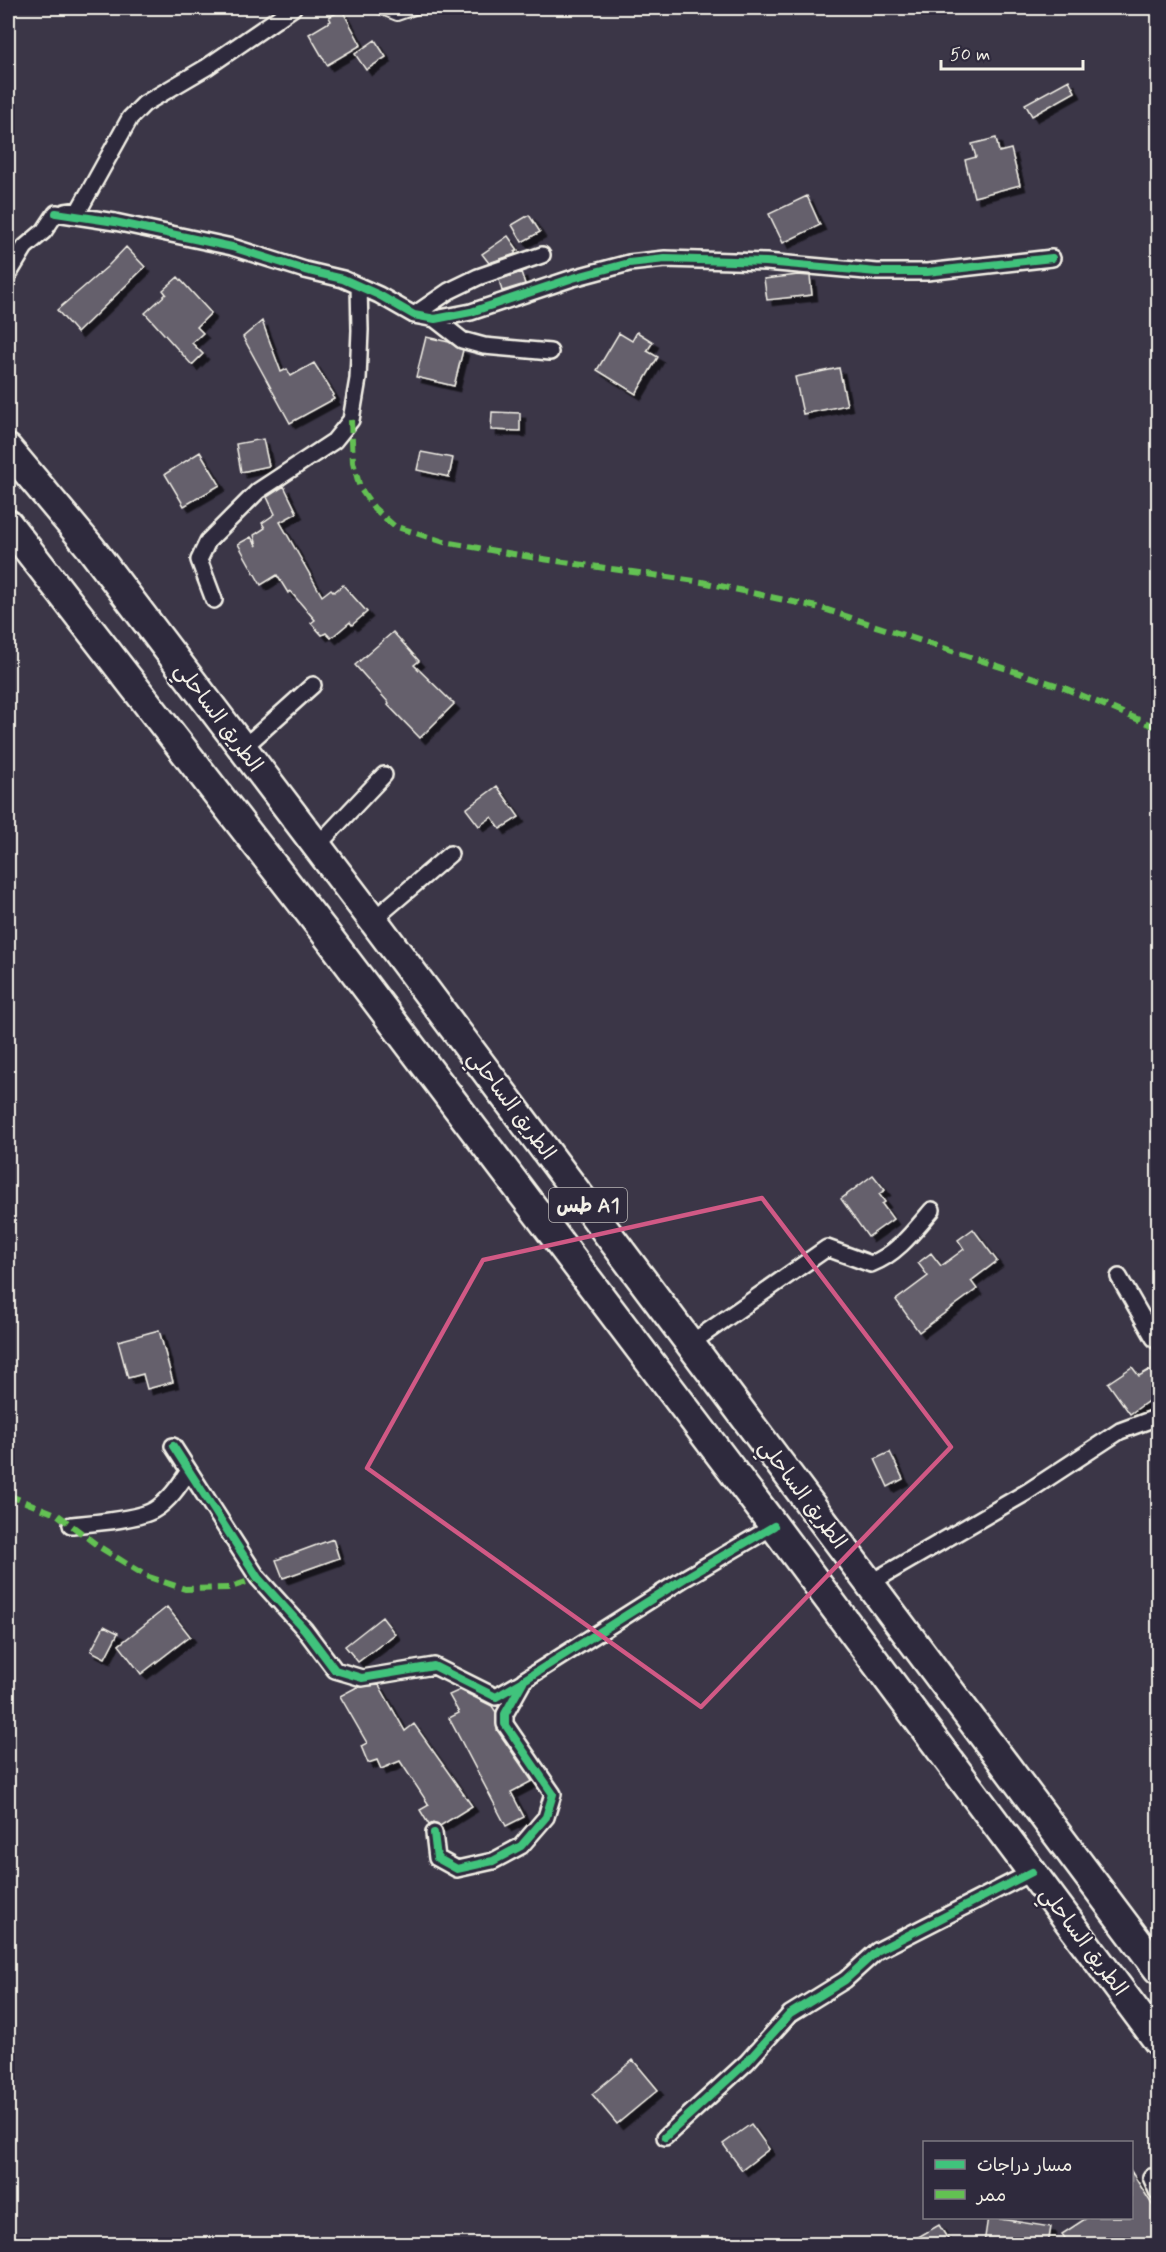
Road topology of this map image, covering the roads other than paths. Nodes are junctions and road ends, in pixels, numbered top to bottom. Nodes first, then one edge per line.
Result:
1 (293, 8) edge
2 (377, 8) edge
3 (420, 8) edge
4 (56, 213) junction
5 (542, 255) dead end
6 (1052, 258) dead end
7 (8, 275) edge
8 (359, 286) junction
9 (414, 315) junction
10 (435, 319) junction
11 (550, 352) dead end
12 (8, 450) edge
13 (8, 524) edge
14 (214, 600) dead end
15 (313, 685) dead end
16 (243, 748) junction
17 (384, 775) dead end
18 (317, 846) junction
19 (450, 854) dead end
20 (373, 920) junction
21 (932, 1210) dead end
22 (1119, 1277) dead end
23 (1158, 1342) edge
24 (692, 1343) junction
25 (1158, 1417) edge
26 (173, 1446) dead end
27 (188, 1472) junction
28 (71, 1526) dead end
29 (774, 1526) junction
30 (870, 1583) junction
31 (525, 1680) junction
32 (434, 1833) dead end
33 (1032, 1872) junction
34 (1158, 1969) edge
35 (1158, 2041) edge
36 (665, 2137) dead end
37 (1151, 2177) dead end
38 (1158, 2193) edge

1 - 4 street
2 - 3 lane
4 - 7 street
4 - 8 street
5 - 9 street
6 - 10 street
8 - 9 street
8 - 14 street
9 - 10 street
10 - 11 street
12 - 16 highway, الطريق الساحلي / طس A1
13 - 29 highway, الطريق الساحلي / طس A1
15 - 16 street
16 - 18 highway, الطريق الساحلي / طس A1
17 - 18 street
18 - 20 highway, الطريق الساحلي / طس A1
19 - 20 street
20 - 24 highway, الطريق الساحلي / طس A1
21 - 24 street
22 - 23 street
24 - 30 highway, الطريق الساحلي / طس A1
25 - 30 street
26 - 27 street
27 - 28 street
27 - 31 street
29 - 31 street
29 - 33 highway, الطريق الساحلي / طس A1
30 - 34 highway, الطريق الساحلي / طس A1
31 - 32 street
33 - 35 highway, الطريق الساحلي / طس A1
33 - 36 street
37 - 38 street

